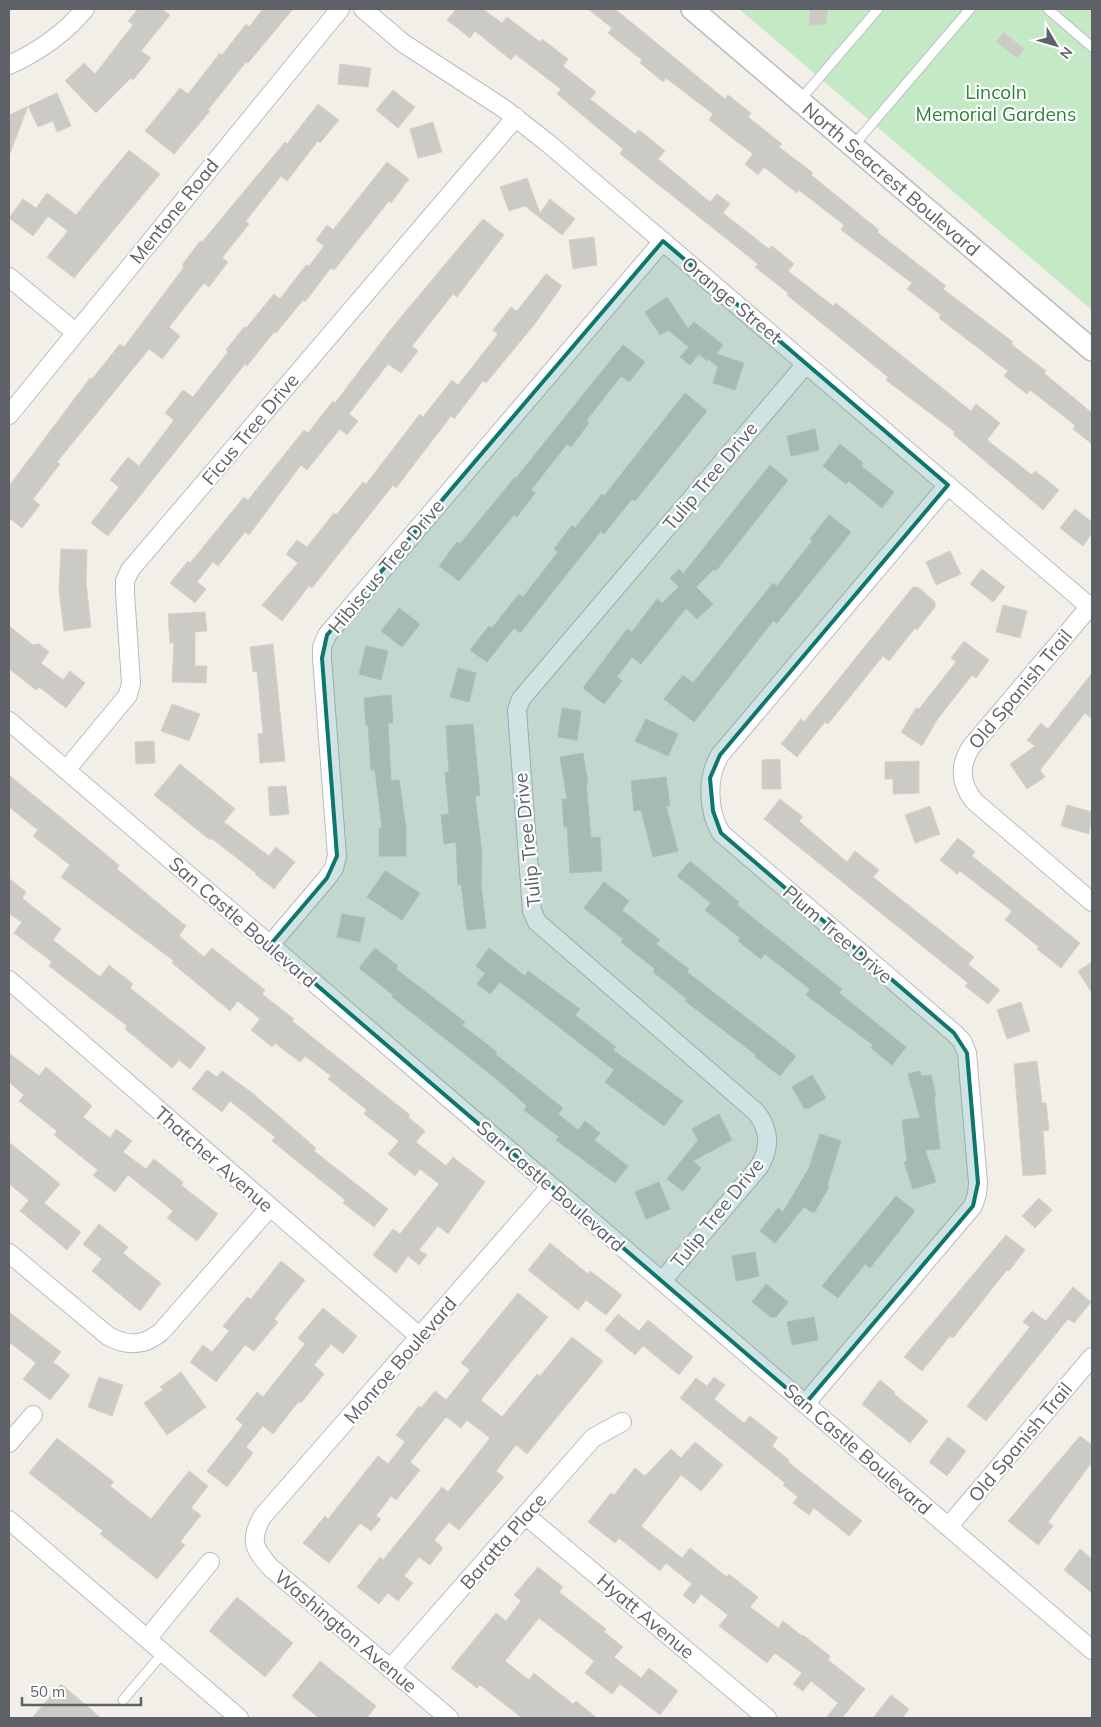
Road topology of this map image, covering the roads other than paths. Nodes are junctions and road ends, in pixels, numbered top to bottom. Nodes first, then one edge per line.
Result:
1 (85, 9) edge
2 (340, 9) edge
3 (363, 9) edge
4 (692, 9) edge
5 (878, 9) edge
6 (970, 9) edge
7 (1048, 9) edge
8 (1092, 47) edge
9 (9, 65) edge
10 (800, 101) junction
11 (516, 117) junction
12 (853, 146) junction
13 (662, 241) junction
14 (9, 277) edge
15 (75, 332) junction
16 (1092, 350) edge
17 (806, 364) junction
18 (9, 415) edge
19 (948, 485) junction
20 (1091, 605) edge
21 (9, 721) edge
22 (66, 770) junction
23 (1091, 899) edge
24 (270, 945) junction
25 (9, 980) edge
26 (551, 1186) junction
27 (269, 1208) junction
28 (9, 1253) edge
29 (662, 1281) junction
30 (420, 1337) junction
31 (1092, 1357) edge
32 (805, 1404) junction
33 (33, 1415) dead end
34 (622, 1422) dead end
35 (9, 1443) edge
36 (525, 1515) junction
37 (9, 1520) edge
38 (948, 1526) junction
39 (254, 1537) joint
40 (210, 1562) dead end
41 (147, 1639) junction
42 (1092, 1650) edge
43 (163, 1653) junction
44 (390, 1669) junction
45 (123, 1700) dead end
46 (239, 1718) edge
47 (448, 1718) edge
48 (767, 1718) edge

1 - 9 street
2 - 15 street, Mentone Road
3 - 11 street, Orange Street
4 - 10 street, North Seacrest Boulevard
5 - 10 lane
6 - 12 lane
7 - 8 lane
10 - 12 street, North Seacrest Boulevard
11 - 13 street, Orange Street
11 - 22 street, Ficus Tree Drive
12 - 16 street, North Seacrest Boulevard
13 - 17 street, Orange Street
13 - 24 street, Hibiscus Tree Drive
14 - 15 street
15 - 18 street, Mentone Road
17 - 19 street, Orange Street
17 - 29 street, Tulip Tree Drive
19 - 20 street, Orange Street
19 - 32 street, Plum Tree Drive
20 - 23 street, Old Spanish Trail
21 - 22 street, San Castle Boulevard
22 - 24 street, San Castle Boulevard
24 - 26 street, San Castle Boulevard
25 - 27 street, Thatcher Avenue
26 - 29 street, San Castle Boulevard
26 - 30 street, Monroe Boulevard
27 - 28 street
27 - 30 street, Thatcher Avenue
29 - 32 street, San Castle Boulevard
30 - 39 street, Monroe Boulevard
31 - 38 street, Old Spanish Trail
32 - 38 street, San Castle Boulevard
33 - 35 street
34 - 36 street, Baratta Place
36 - 44 street, Baratta Place
36 - 48 street, Hyatt Avenue
37 - 41 street
38 - 42 street, San Castle Boulevard
39 - 44 street, Washington Avenue
40 - 41 street
41 - 43 street
43 - 45 lane
43 - 46 street
44 - 47 street, Washington Avenue

